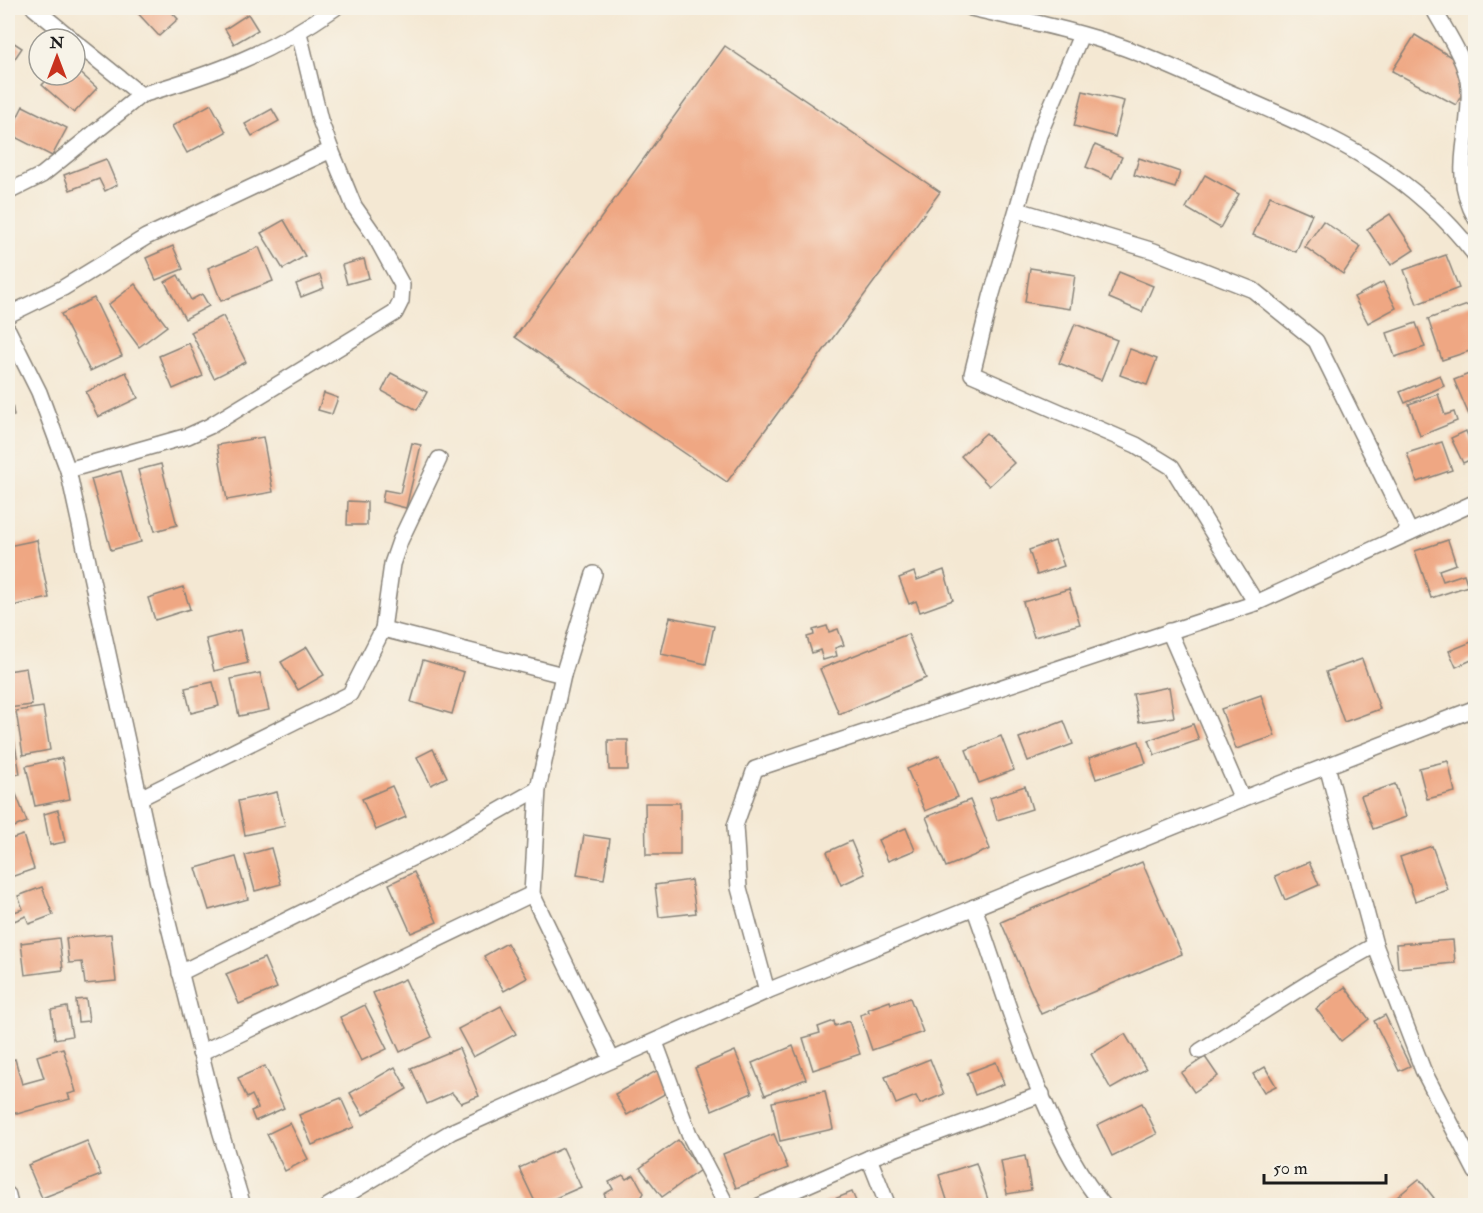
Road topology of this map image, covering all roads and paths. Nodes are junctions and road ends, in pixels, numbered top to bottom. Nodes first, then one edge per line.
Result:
1 (34, 8) edge
2 (335, 8) edge
3 (971, 8) edge
4 (1433, 8) edge
5 (57, 27) edge
6 (298, 33) junction
7 (1081, 34) junction
8 (87, 51) edge
9 (141, 95) junction
10 (332, 150) junction
11 (8, 192) edge
12 (1018, 210) junction
13 (1476, 219) edge
14 (1476, 256) edge
15 (8, 315) edge
16 (8, 330) edge
17 (439, 459) dead end
18 (68, 470) junction
19 (1476, 502) edge
20 (1410, 532) junction
21 (594, 574) dead end
22 (1256, 603) junction
23 (383, 629) junction
24 (1169, 631) junction
25 (563, 675) junction
26 (1476, 708) edge
27 (1327, 766) junction
28 (538, 789) junction
29 (140, 798) junction
30 (1242, 799) junction
31 (532, 894) junction
32 (974, 908) junction
33 (1375, 945) junction
34 (180, 973) junction
35 (767, 991) junction
36 (656, 1042) junction
37 (1200, 1051) dead end
38 (200, 1053) junction
39 (612, 1060) junction
40 (1042, 1094) junction
41 (869, 1158) junction
42 (1476, 1172) edge
43 (8, 1195) edge
44 (10, 1206) edge
45 (243, 1206) edge
46 (328, 1206) edge
47 (726, 1206) edge
48 (759, 1206) edge
49 (888, 1206) edge
50 (1104, 1206) edge

1 - 5 street
2 - 6 street
3 - 7 street
4 - 13 street
6 - 9 street
6 - 10 street
7 - 12 street
7 - 14 street
8 - 9 street
9 - 11 street
10 - 15 street
10 - 18 street
12 - 20 street
12 - 22 street
16 - 18 street
17 - 23 street
18 - 29 street
19 - 20 street
20 - 22 street
21 - 25 street
22 - 24 street
23 - 25 street
23 - 29 street
24 - 30 street
24 - 35 street
25 - 28 street
26 - 27 street
27 - 30 street
27 - 33 street
28 - 31 street
28 - 34 street
29 - 34 street
30 - 32 street
31 - 38 street
31 - 39 street
32 - 35 street
32 - 40 street
33 - 37 street
33 - 42 street
34 - 38 street
35 - 36 street
36 - 39 street
36 - 47 street
38 - 45 street
39 - 46 street
40 - 41 street
40 - 50 street
41 - 48 street
41 - 49 street
43 - 44 street

